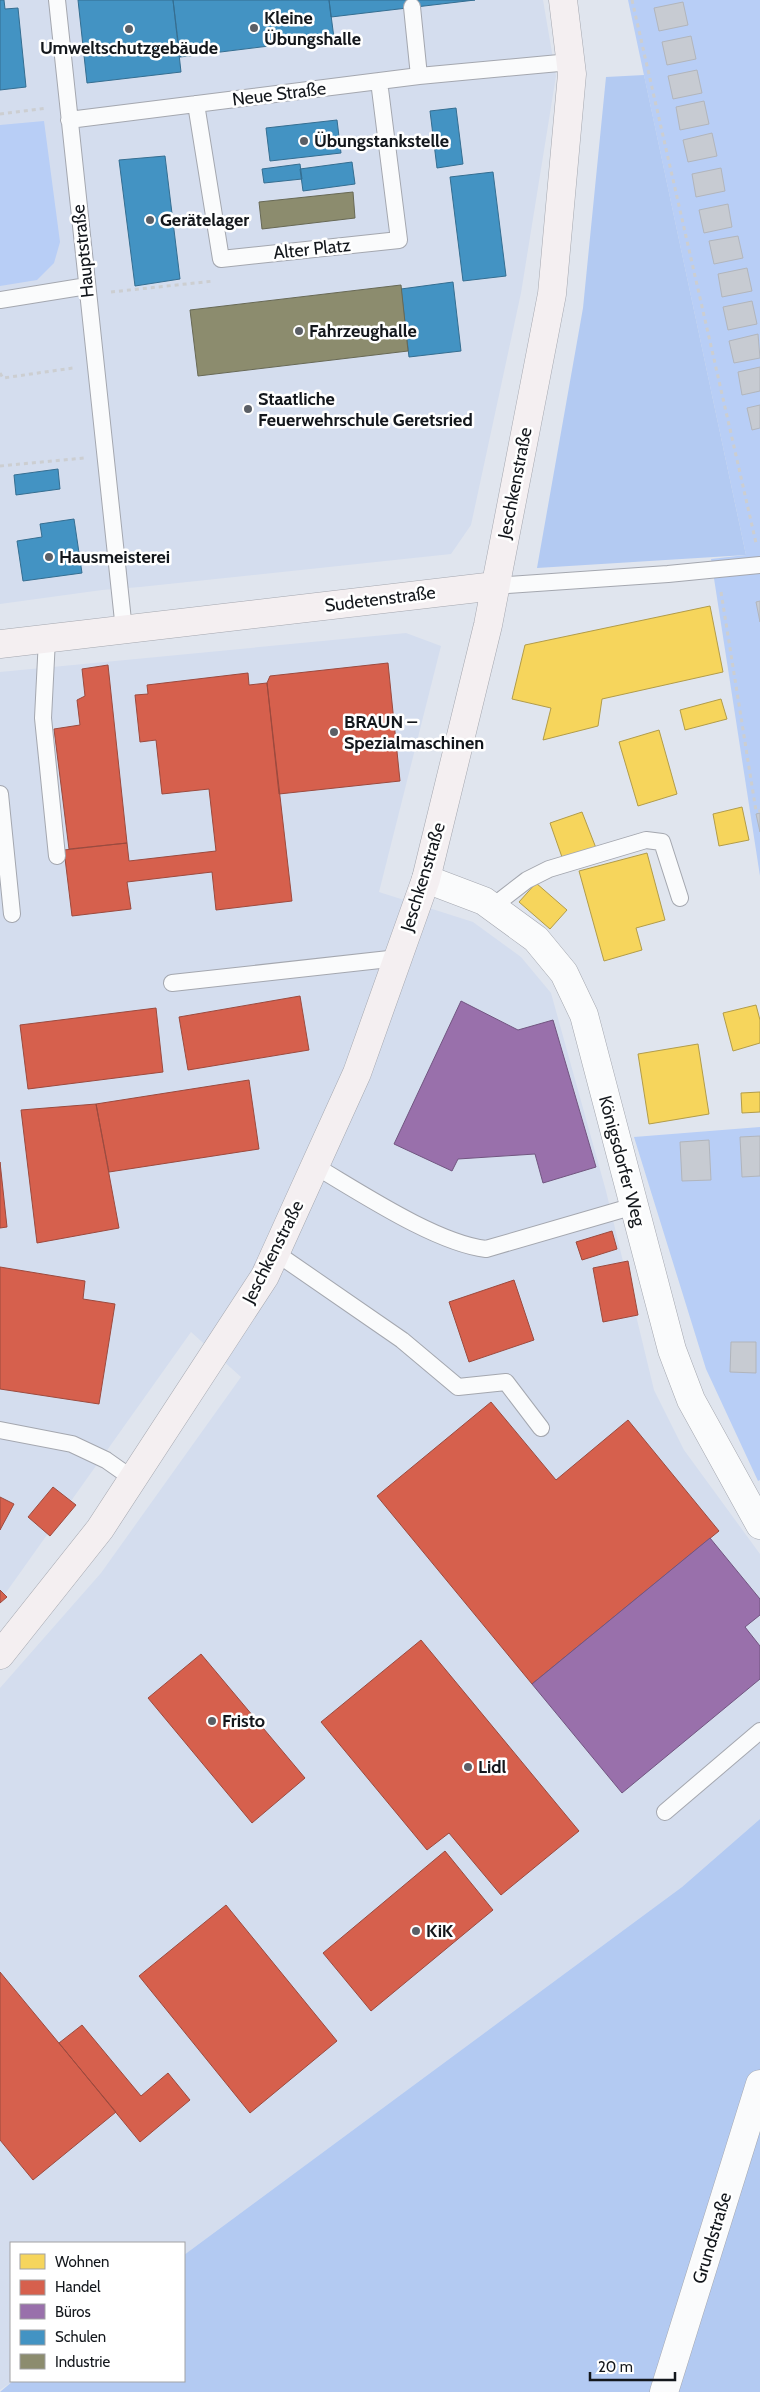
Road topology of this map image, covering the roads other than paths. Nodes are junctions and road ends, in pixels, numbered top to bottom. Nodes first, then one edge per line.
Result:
1 (56, 0) edge
2 (563, 0) edge
3 (412, 7) dead end
4 (570, 62) junction
5 (420, 76) junction
6 (379, 81) junction
7 (196, 104) junction
8 (68, 113) junction
9 (87, 290) junction
10 (0, 300) edge
11 (759, 558) edge
12 (495, 586) junction
13 (124, 630) junction
14 (47, 639) junction
15 (0, 644) edge
16 (0, 794) edge
17 (57, 856) dead end
18 (426, 879) junction
19 (680, 898) dead end
20 (492, 907) junction
21 (12, 914) dead end
22 (398, 958) junction
23 (172, 983) dead end
24 (315, 1166) junction
25 (634, 1206) junction
26 (276, 1252) junction
27 (541, 1428) dead end
28 (0, 1430) edge
29 (133, 1479) junction
30 (756, 1509) edge
31 (0, 1655) edge
32 (760, 1731) edge
33 (665, 1812) dead end
34 (760, 2084) edge
35 (664, 2392) edge

1 - 8 lane, Hauptstraße
2 - 4 street, Jeschkenstraße
3 - 5 lane
4 - 5 lane, Neue Straße
4 - 12 street, Jeschkenstraße
5 - 6 lane, Neue Straße
6 - 7 lane, Neue Straße
6 - 7 lane, Alter Platz
7 - 8 lane, Neue Straße
8 - 9 lane, Hauptstraße
9 - 10 lane
9 - 13 lane, Hauptstraße
11 - 12 lane, Sudetenstraße
12 - 13 street, Sudetenstraße
12 - 18 street, Jeschkenstraße
13 - 14 street, Sudetenstraße
14 - 15 street, Sudetenstraße
14 - 17 lane
16 - 21 lane
18 - 20 street, Königsdorfer Weg
18 - 22 street, Jeschkenstraße
19 - 20 lane
20 - 25 street, Königsdorfer Weg
22 - 23 lane
22 - 24 street, Jeschkenstraße
24 - 25 lane
24 - 26 street, Jeschkenstraße
25 - 30 street, Königsdorfer Weg
26 - 27 lane
26 - 29 street, Jeschkenstraße
28 - 29 lane
29 - 31 street, Jeschkenstraße
32 - 33 lane
34 - 35 street, Grundstraße

